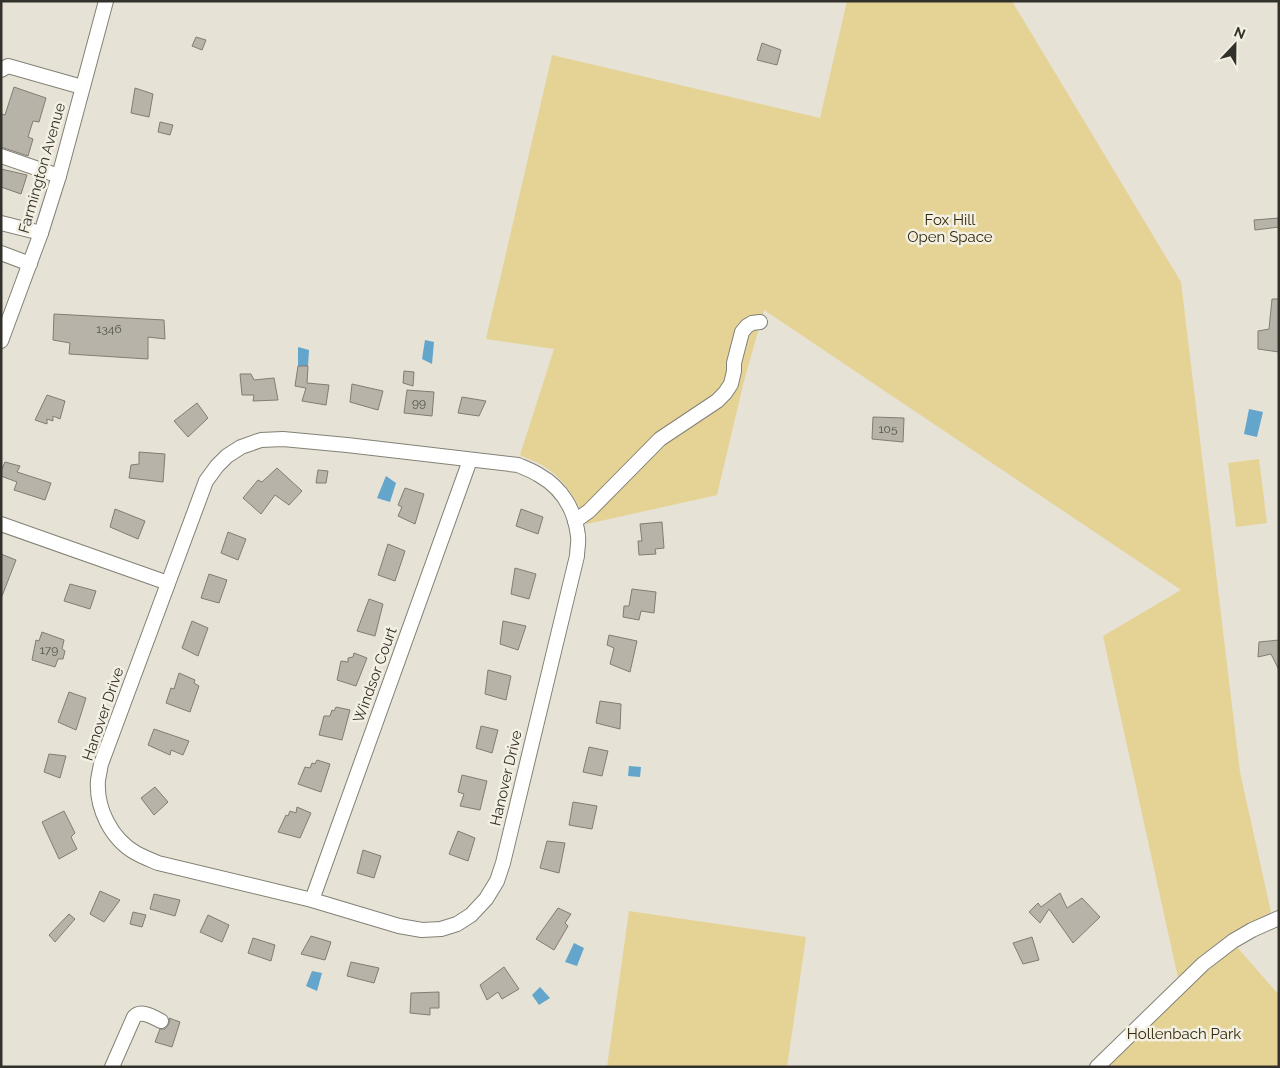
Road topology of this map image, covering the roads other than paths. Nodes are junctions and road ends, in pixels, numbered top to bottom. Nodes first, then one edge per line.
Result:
1 (106, 1) edge
2 (1, 70) edge
3 (82, 87) junction
4 (1, 156) edge
5 (59, 176) junction
6 (1, 223) edge
7 (42, 233) junction
8 (1, 253) edge
9 (30, 264) junction
10 (760, 322) dead end
11 (1, 341) edge
12 (470, 460) junction
13 (575, 521) junction
14 (1, 524) edge
15 (168, 583) junction
16 (312, 900) junction
17 (1279, 918) edge
18 (161, 1021) dead end
19 (112, 1067) edge
20 (1097, 1067) edge

1 - 3 street, Farmington Avenue
2 - 3 street
3 - 5 street, Farmington Avenue
4 - 5 street
5 - 7 street, Farmington Avenue
6 - 7 street
7 - 9 street, Farmington Avenue
8 - 9 street
9 - 11 street, Farmington Avenue
10 - 13 street
12 - 13 street, Hanover Drive
12 - 15 street, Hanover Drive
12 - 16 street, Windsor Court
13 - 16 street, Hanover Drive
14 - 15 street
15 - 16 street, Hanover Drive
17 - 20 street
18 - 19 street

